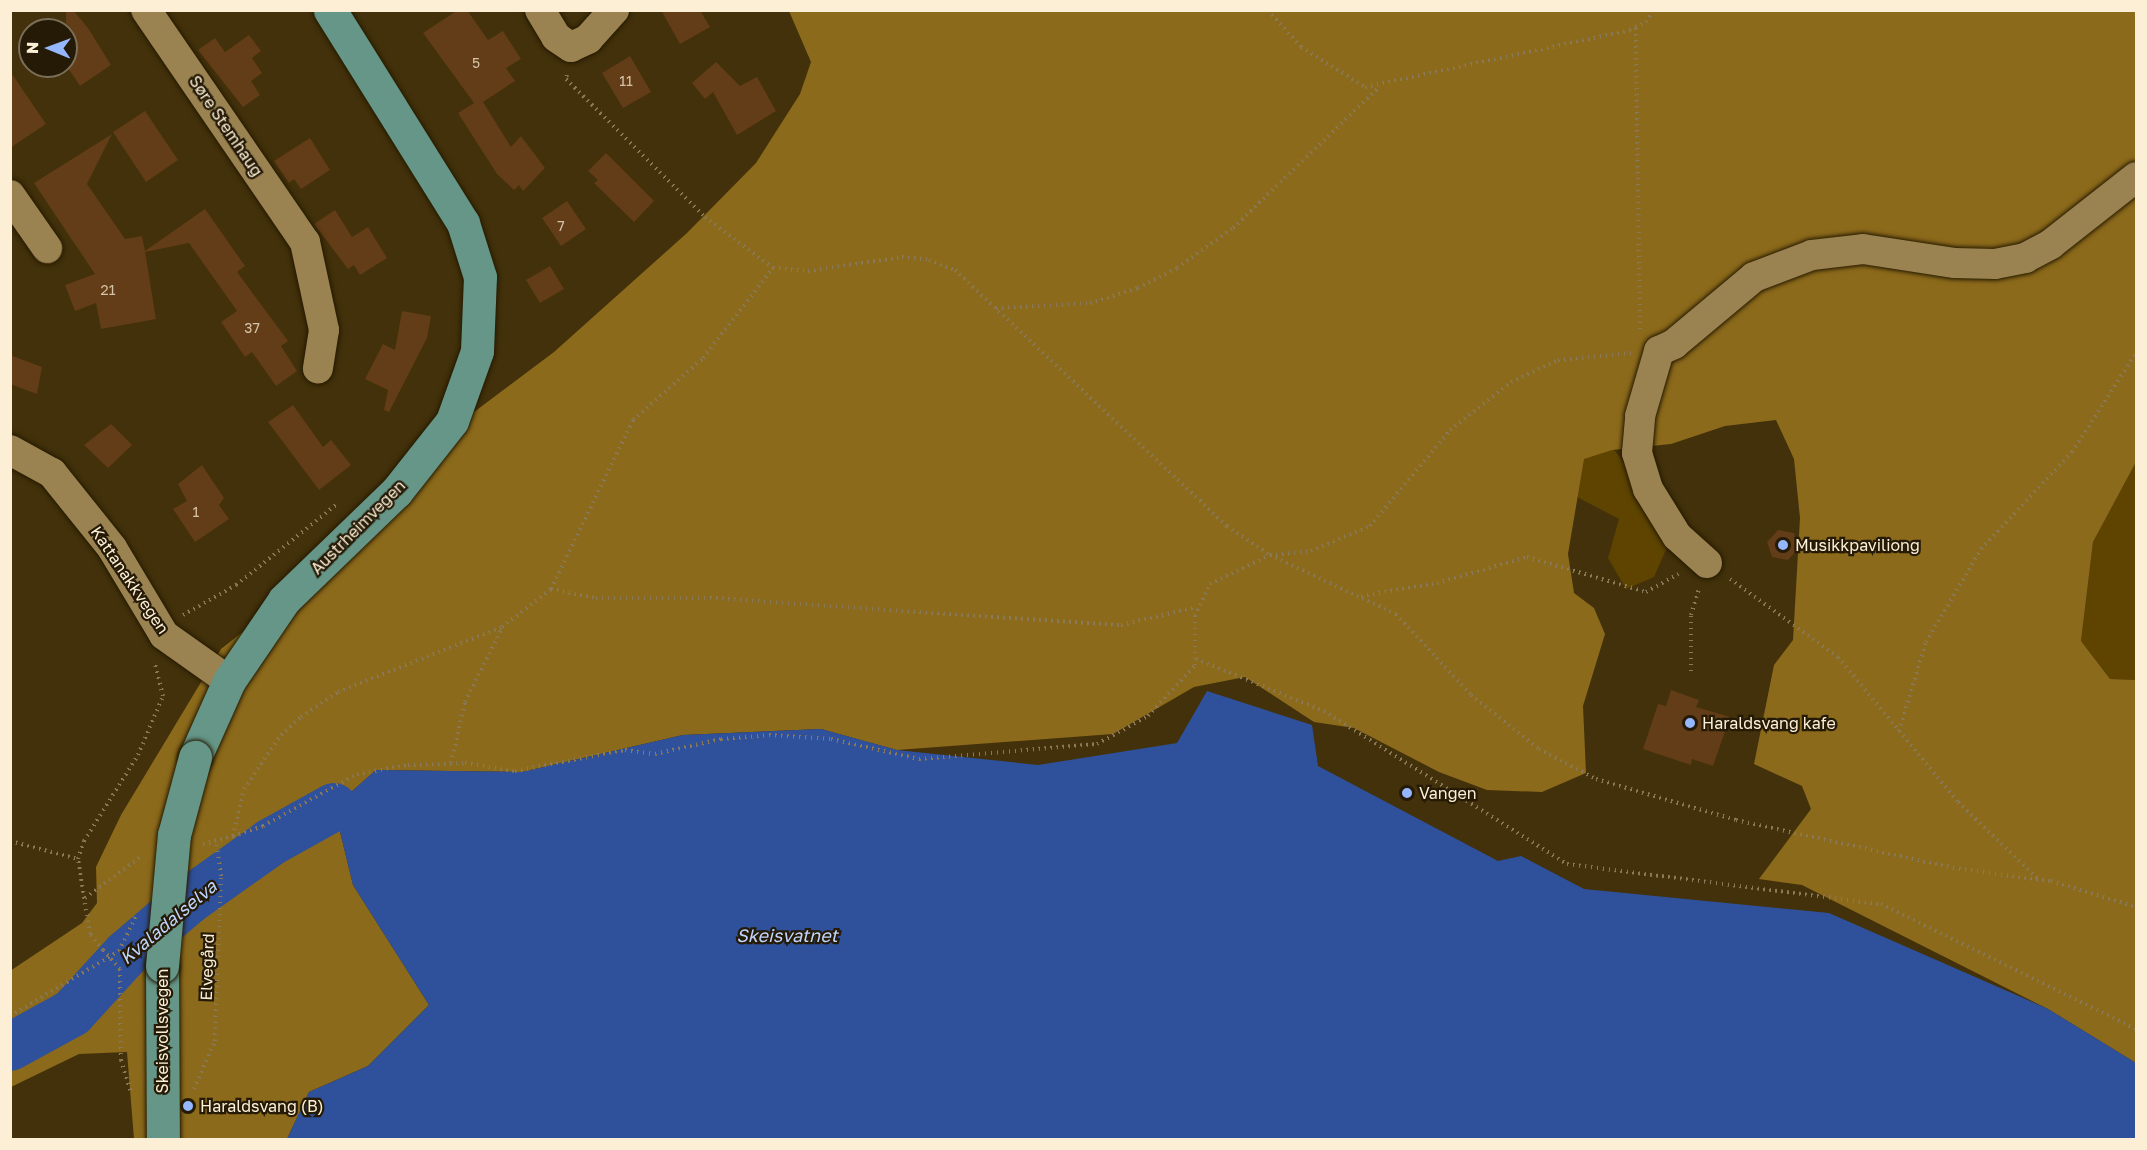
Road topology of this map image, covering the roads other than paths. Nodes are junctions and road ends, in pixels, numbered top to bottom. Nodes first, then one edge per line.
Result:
1 (146, 10) edge
2 (330, 10) edge
3 (540, 10) edge
4 (614, 10) edge
5 (2136, 177) edge
6 (10, 195) edge
7 (47, 248) dead end
8 (318, 369) dead end
9 (10, 450) edge
10 (1707, 563) road end
11 (229, 681) junction
12 (163, 1140) edge

1 - 8 street, Søre Stemhaug
2 - 11 main road, Austrheimvegen
3 - 4 street
5 - 10 street
6 - 7 street
9 - 11 street, Kattanakkvegen
11 - 12 main road, Skeisvollsvegen, bridge

